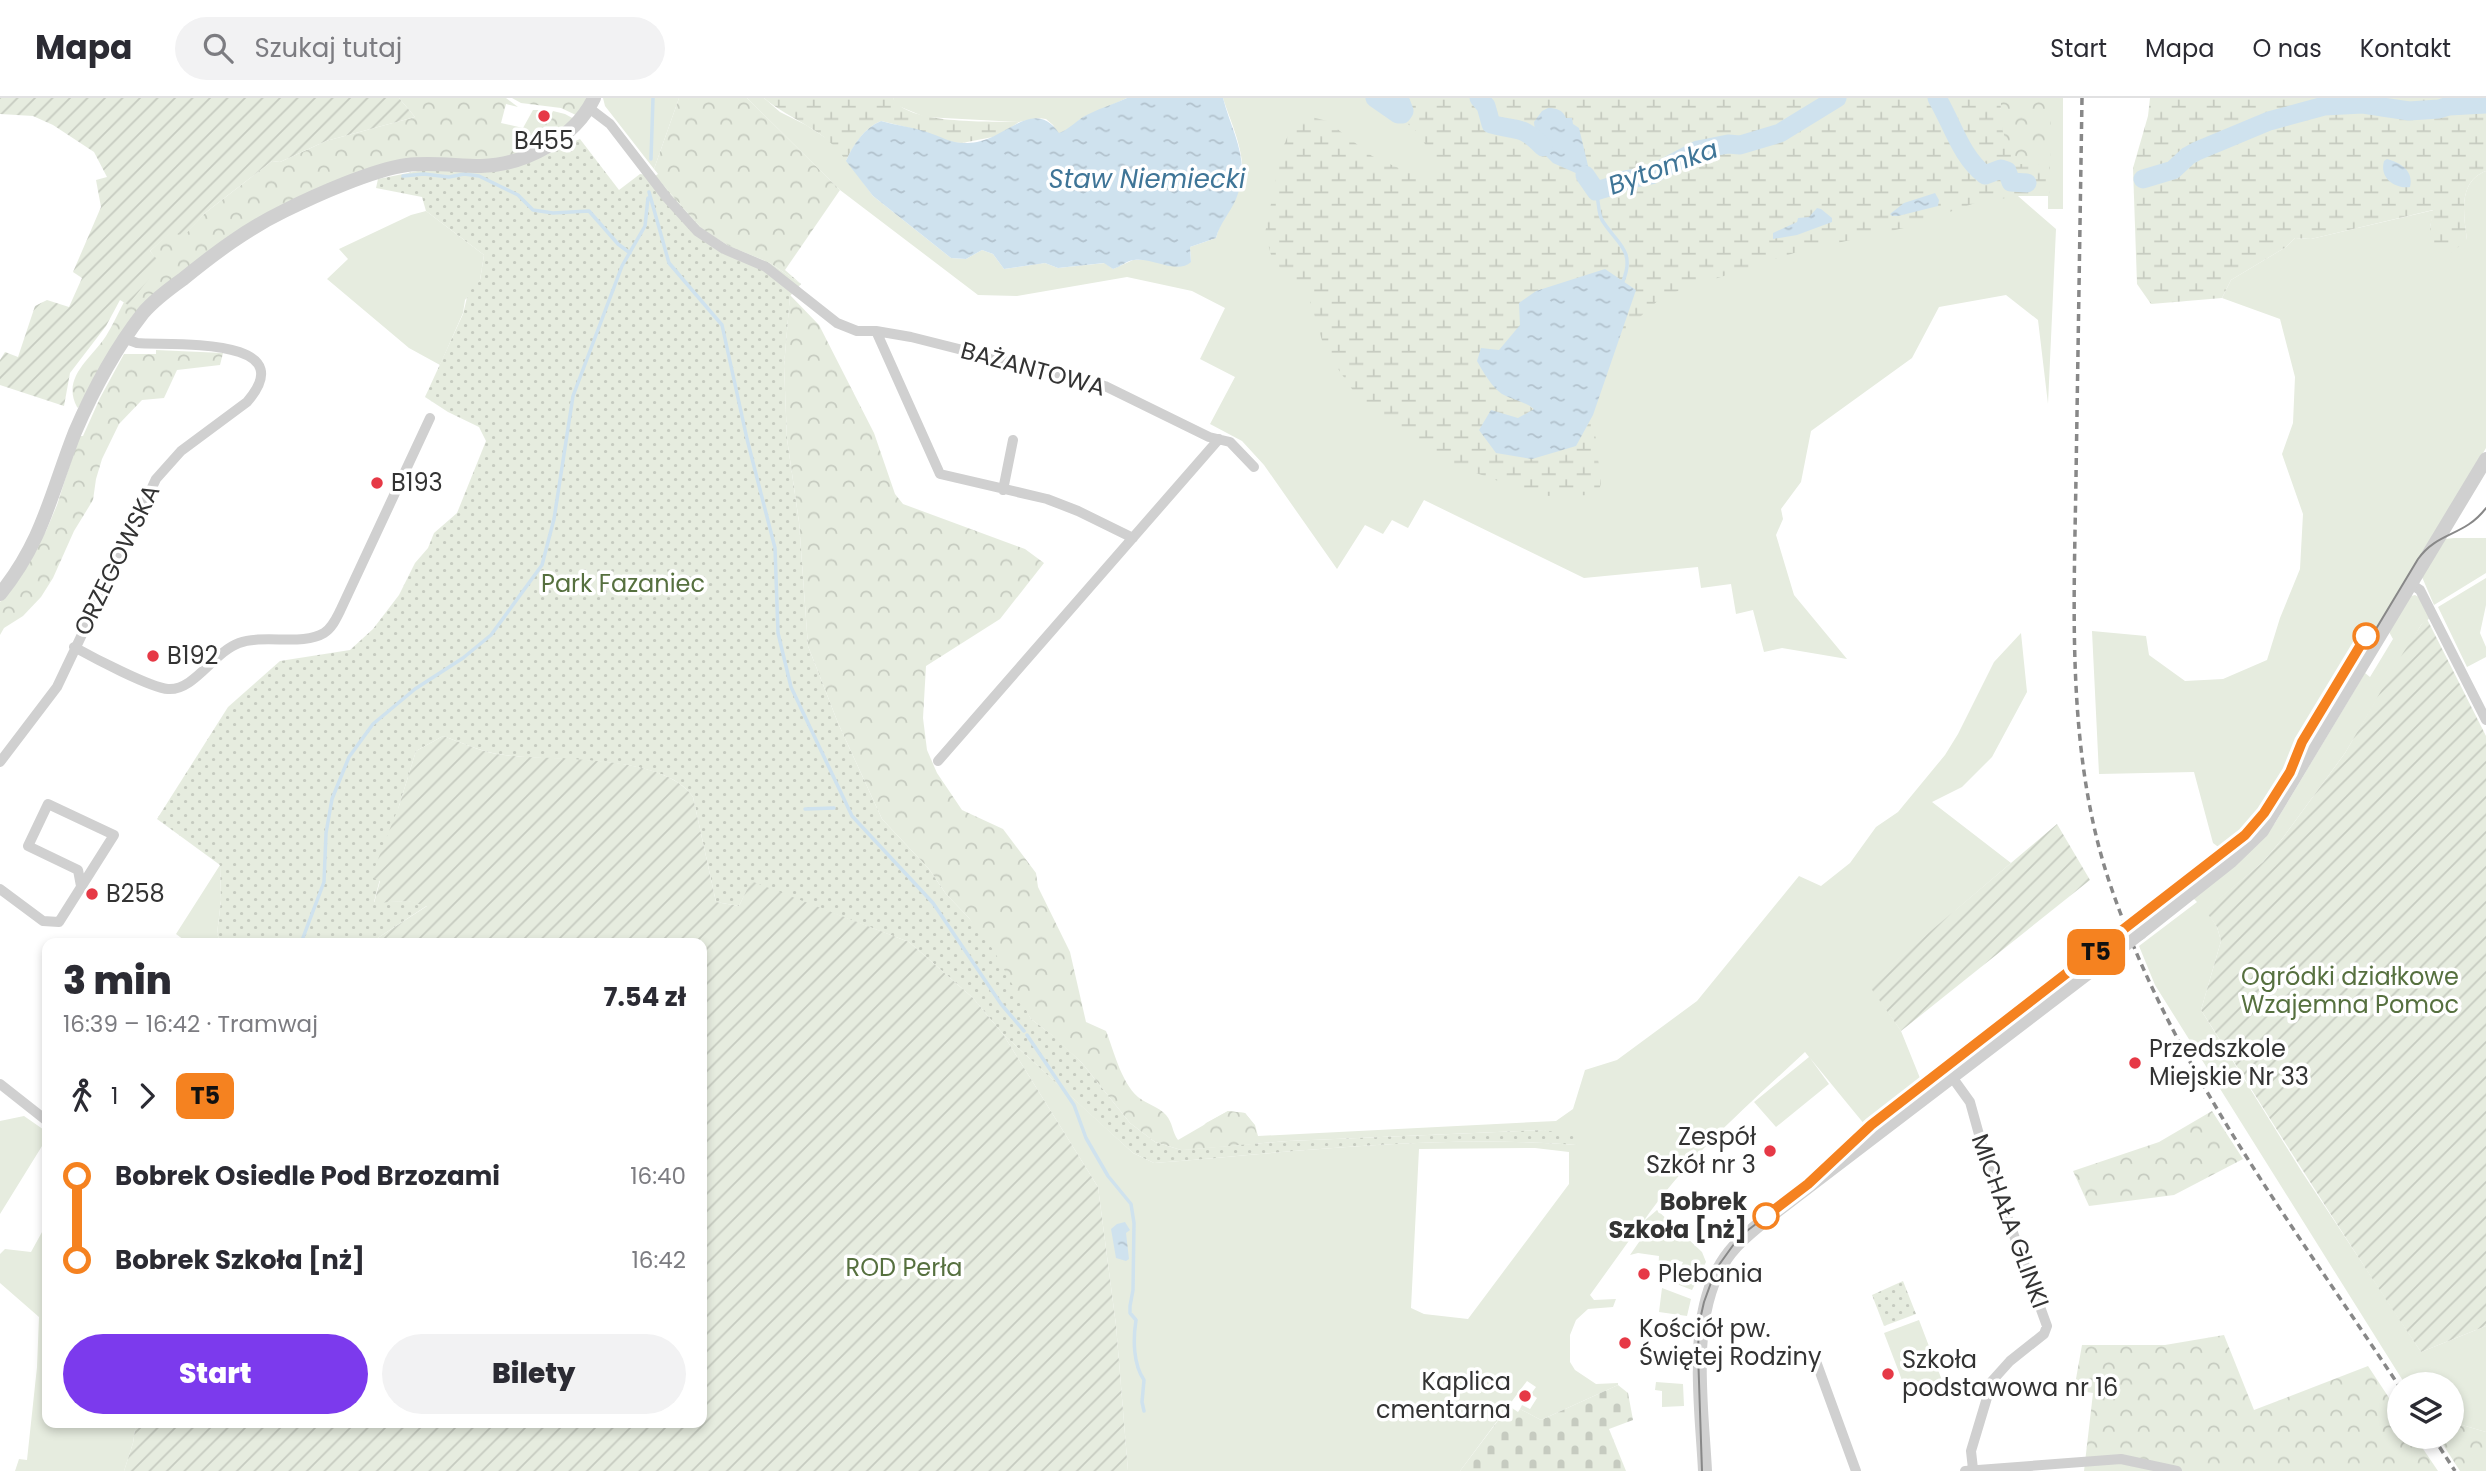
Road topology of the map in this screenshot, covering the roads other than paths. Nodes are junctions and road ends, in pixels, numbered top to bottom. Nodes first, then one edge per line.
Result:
1 (592, 103) edge
2 (876, 331) junction
3 (126, 339) junction
4 (430, 418) dead end
5 (1219, 439) junction
6 (1013, 440) dead end
7 (2486, 459) edge
8 (1254, 467) dead end
9 (1003, 489) junction
10 (1133, 538) junction
11 (2411, 584) junction
12 (0, 594) edge
13 (74, 647) junction
14 (2486, 720) edge
15 (938, 761) dead end
16 (0, 762) edge
17 (81, 886) junction
18 (0, 889) edge
19 (1952, 1077) junction
20 (0, 1084) edge
21 (42, 1117) edge
22 (1817, 1364) dead end
23 (1969, 1470) edge
24 (1704, 1471) edge
25 (1856, 1471) edge
26 (2177, 1471) edge

1 - 2 street, BAŻANTOWA
1 - 3 street
2 - 5 street, BAŻANTOWA
2 - 9 street
3 - 12 street
3 - 13 street, ORZEGOWSKA
4 - 13 street, ORZEGOWSKA
5 - 8 street, BAŻANTOWA
5 - 10 street
6 - 9 street
7 - 11 street
9 - 10 street
10 - 15 street
11 - 14 street
11 - 19 street, bridge
13 - 16 street, ORZEGOWSKA
17 - 17 street
17 - 18 street
19 - 23 street, MICHAŁA GLINKI
19 - 24 street
20 - 21 street
22 - 25 street
23 - 26 street

